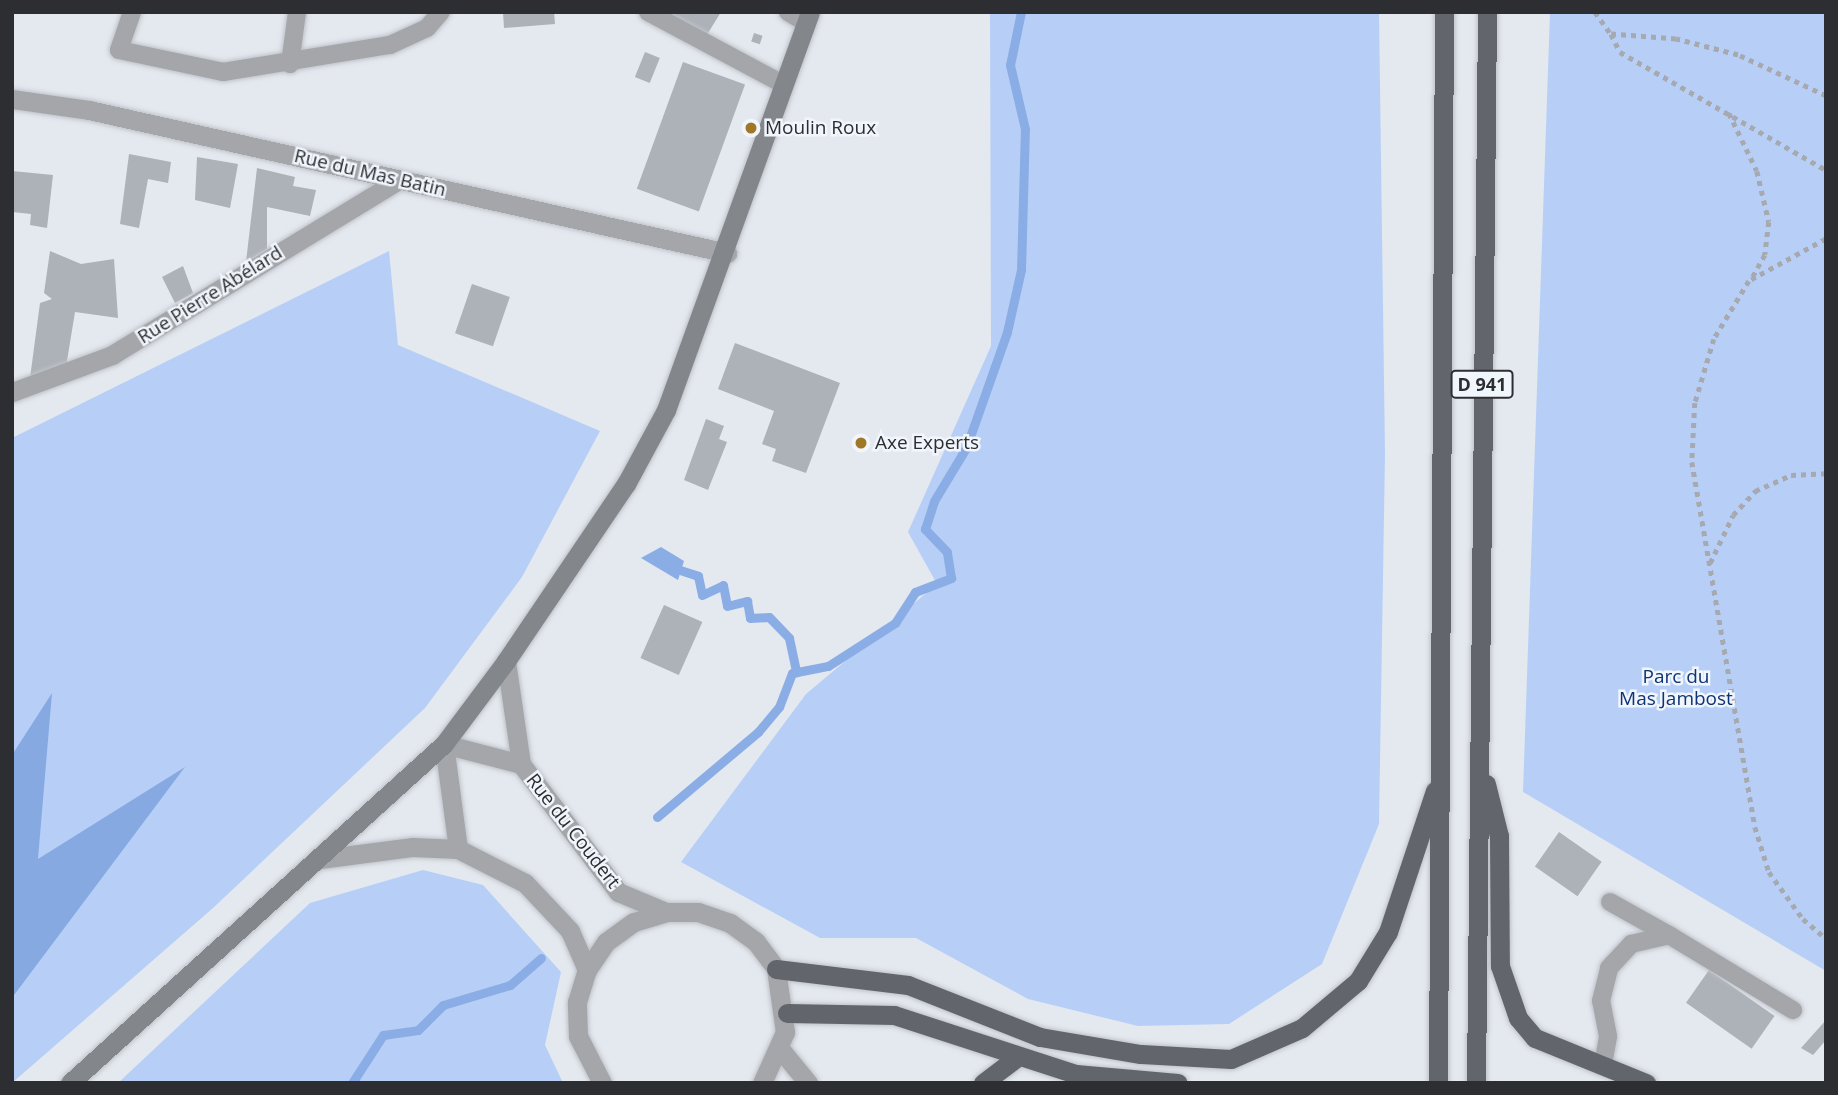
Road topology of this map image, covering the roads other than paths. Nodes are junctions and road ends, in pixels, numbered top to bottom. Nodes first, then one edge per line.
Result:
1 (132, 12) edge
2 (296, 12) edge
3 (441, 12) edge
4 (648, 12) edge
5 (788, 12) edge
6 (1444, 12) edge
7 (1487, 12) edge
8 (808, 18) edge
9 (290, 64) junction
10 (783, 84) junction
11 (12, 99) edge
12 (399, 180) junction
13 (727, 253) junction
14 (12, 391) edge
15 (506, 661) junction
16 (444, 744) junction
17 (1479, 755) junction
18 (521, 764) junction
19 (1441, 774) junction
20 (458, 849) junction
21 (320, 859) junction
22 (1610, 902) dead end
23 (666, 912) junction
24 (1668, 935) junction
25 (776, 969) junction
26 (587, 970) junction
27 (1793, 1010) dead end
28 (787, 1013) junction
29 (781, 1050) junction
30 (1015, 1059) junction
31 (1603, 1065) junction
32 (70, 1083) edge
33 (602, 1083) edge
34 (762, 1083) edge
35 (808, 1083) edge
36 (983, 1083) edge
37 (1178, 1083) edge
38 (1438, 1083) edge
39 (1476, 1083) edge
40 (1646, 1083) edge

1 - 9 lane
2 - 9 lane
3 - 9 lane
4 - 10 lane
5 - 8 lane
6 - 19 highway, D 941
7 - 17 highway, D 941
8 - 10 main road
10 - 13 main road
11 - 12 street, Rue du Mas Batin
12 - 13 street, Rue du Mas Batin
12 - 14 street, Rue Pierre Abélard
13 - 15 main road
15 - 16 main road
15 - 18 street, Rue du Coudert
16 - 18 street, Rue du Coudert
16 - 20 street
16 - 21 main road
17 - 31 highway
17 - 39 highway, D 941
18 - 23 street, Rue du Coudert
19 - 25 highway
19 - 38 highway, D 941
20 - 21 street
20 - 26 street
21 - 32 main road
22 - 24 lane
23 - 25 street
23 - 26 street
24 - 27 lane
24 - 31 lane
25 - 28 street
26 - 33 street
28 - 29 street
28 - 30 highway
29 - 34 street
29 - 35 street
30 - 36 highway
30 - 37 highway
31 - 40 highway

